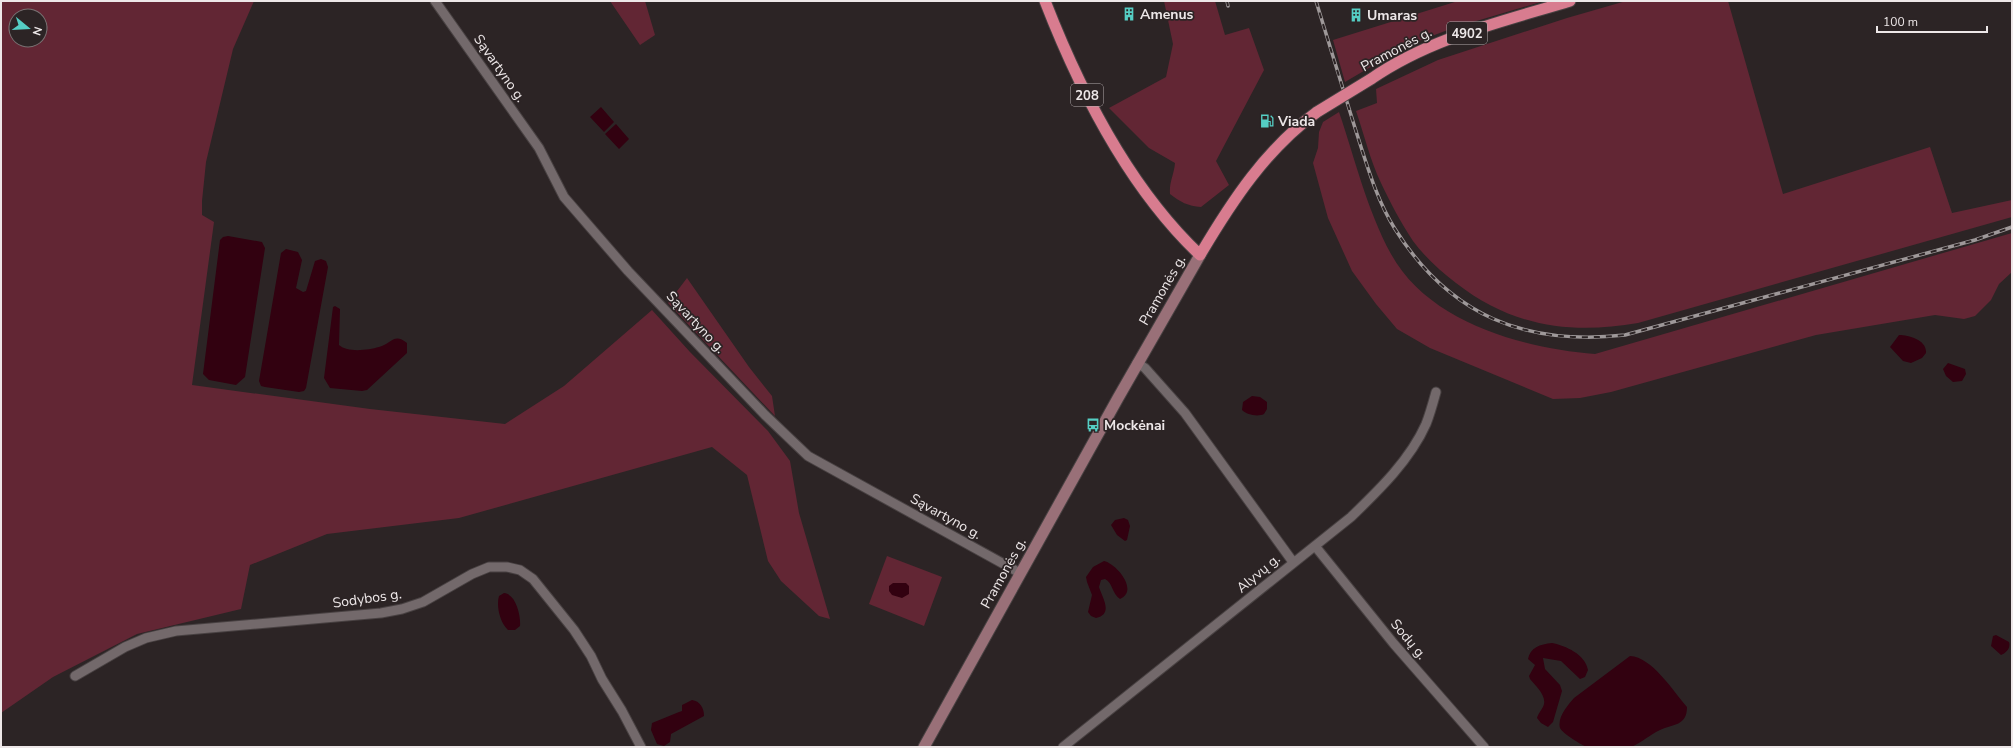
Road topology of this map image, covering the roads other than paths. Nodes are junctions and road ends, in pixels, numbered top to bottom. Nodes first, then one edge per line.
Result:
1 (435, 1) edge
2 (1045, 1) edge
3 (1570, 1) edge
4 (1200, 254) junction
5 (1137, 363) junction
6 (1436, 392) dead end
7 (1315, 546) junction
8 (1293, 562) junction
9 (1020, 573) junction
10 (75, 676) dead end
11 (641, 747) edge
12 (924, 747) edge
13 (1063, 747) edge
14 (1484, 747) edge

1 - 9 street, Sąvartyno g.
2 - 4 highway, 208
3 - 4 highway, Pramonės g. / 4902, bridge
4 - 5 main road, Pramonės g. / 4902
5 - 8 street
5 - 9 main road, Pramonės g. / 4902
6 - 7 street, Alyvų g.
7 - 8 street, Alyvų g.
7 - 14 street, Sodų g.
8 - 13 street, Alyvų g.
9 - 12 main road, Pramonės g. / 4902
10 - 11 street, Sodybos g.

